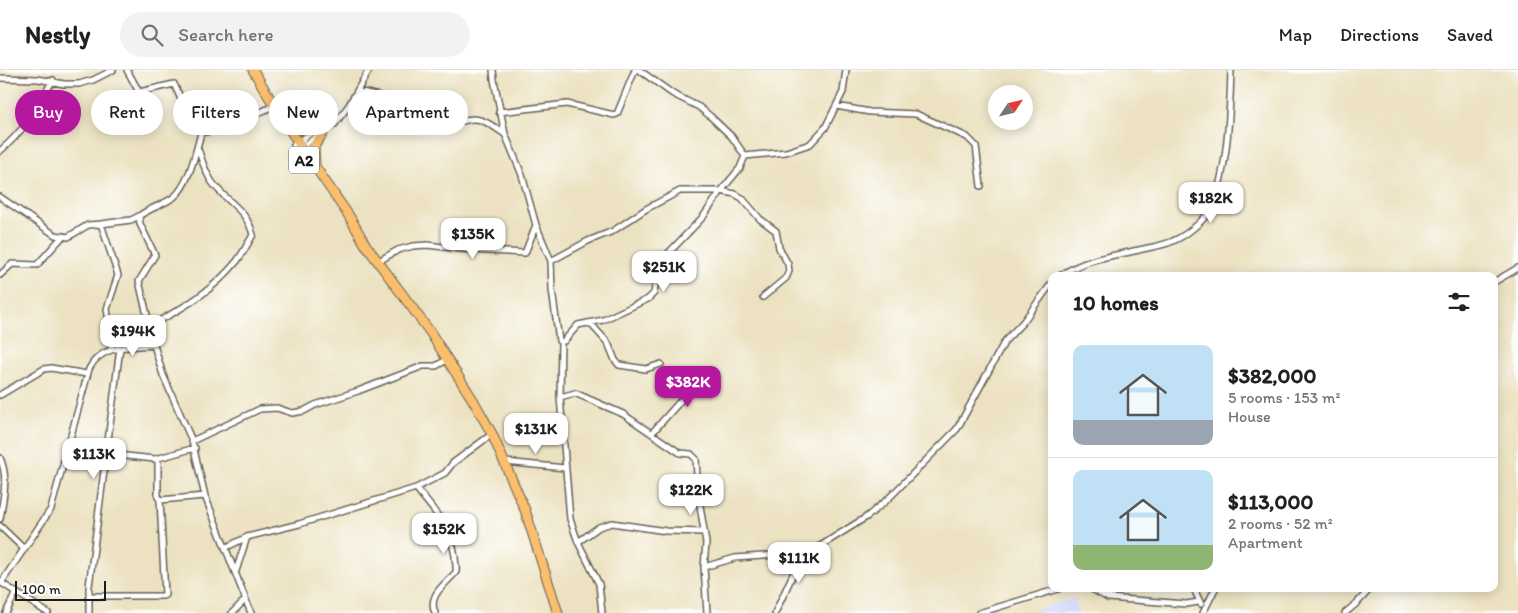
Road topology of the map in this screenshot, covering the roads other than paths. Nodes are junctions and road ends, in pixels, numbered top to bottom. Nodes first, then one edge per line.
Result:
1 (114, 70) edge
2 (127, 70) edge
3 (253, 70) edge
4 (369, 70) edge
5 (493, 70) edge
6 (634, 70) edge
7 (639, 70) edge
8 (846, 70) edge
9 (1231, 70) edge
10 (0, 78) edge
11 (53, 80) junction
12 (177, 90) edge
13 (359, 90) edge
14 (269, 101) edge
15 (348, 106) edge
16 (836, 106) junction
17 (499, 112) junction
18 (468, 119) edge
19 (338, 120) joint
20 (505, 134) junction
21 (201, 135) edge
22 (291, 135) edge
23 (314, 135) edge
24 (317, 135) edge
25 (298, 146) junction
26 (198, 148) junction
27 (0, 151) edge
28 (745, 156) junction
29 (315, 167) junction
30 (981, 186) dead end
31 (721, 191) junction
32 (0, 197) edge
33 (139, 216) junction
34 (101, 224) junction
35 (536, 225) junction
36 (63, 236) junction
37 (365, 244) junction
38 (550, 261) junction
39 (377, 262) junction
40 (1518, 268) edge
41 (1066, 272) edge
42 (0, 276) edge
43 (1498, 280) edge
44 (1048, 288) edge
45 (763, 296) dead end
46 (590, 323) junction
47 (150, 326) junction
48 (561, 342) junction
49 (154, 345) junction
50 (120, 348) junction
51 (111, 349) junction
52 (448, 359) junction
53 (661, 364) dead end
54 (87, 374) junction
55 (677, 374) dead end
56 (0, 395) edge
57 (560, 397) junction
58 (652, 433) junction
59 (492, 434) junction
60 (192, 441) junction
61 (195, 448) junction
62 (106, 454) junction
63 (0, 458) edge
64 (158, 458) junction
65 (505, 462) junction
66 (565, 468) junction
67 (416, 488) junction
68 (205, 496) junction
69 (160, 500) junction
70 (0, 519) edge
71 (0, 526) edge
72 (704, 532) junction
73 (247, 537) junction
74 (578, 542) junction
75 (23, 548) junction
76 (225, 548) junction
77 (814, 550) junction
78 (704, 567) junction
79 (236, 572) junction
80 (0, 583) edge
81 (16, 592) junction
82 (1048, 592) edge
83 (1097, 592) edge
84 (1111, 592) edge
85 (1195, 592) edge
86 (1214, 592) edge
87 (1367, 592) edge
88 (89, 596) junction
89 (1108, 598) junction
90 (245, 600) junction
91 (1200, 602) junction
92 (1204, 611) edge
93 (6, 613) edge
94 (48, 613) edge
95 (89, 613) edge
96 (232, 613) edge
97 (251, 613) edge
98 (436, 613) edge
99 (558, 613) edge
100 (602, 613) edge
101 (707, 613) edge
102 (775, 613) edge
103 (979, 613) edge
104 (1345, 613) edge

1 - 11 street
2 - 12 street
3 - 14 highway, A2
4 - 13 street
4 - 19 street
5 - 17 street
6 - 17 street
7 - 28 street
8 - 16 street
9 - 41 street
10 - 11 street
11 - 27 street
15 - 19 street
16 - 28 street
16 - 30 street
17 - 20 street
18 - 20 street
20 - 35 street
21 - 26 street
22 - 25 highway, A2
23 - 25 street
24 - 29 highway
25 - 29 highway, A2
25 - 37 highway, A2
26 - 33 street
26 - 47 street
28 - 31 street
29 - 37 highway, A2
31 - 38 street
31 - 45 street
31 - 46 street
32 - 36 street
33 - 34 street
33 - 47 street
34 - 36 street
34 - 51 street
35 - 38 street
35 - 39 street
36 - 42 street
37 - 39 highway, A2
38 - 48 street
39 - 52 highway, A2
40 - 43 street
44 - 77 street
46 - 48 street
46 - 53 street
47 - 49 street
48 - 57 street
49 - 50 street
49 - 60 street
50 - 51 street
50 - 62 street
51 - 54 street
52 - 59 highway, A2
52 - 60 street
54 - 56 street
54 - 75 street
55 - 58 street
57 - 58 street
57 - 66 street
58 - 72 street
59 - 65 highway, A2
59 - 67 street
60 - 61 street
61 - 64 street
61 - 68 street
62 - 64 street
62 - 88 street
63 - 70 street
64 - 69 street
65 - 66 street
65 - 99 highway, A2
66 - 74 street
67 - 73 street
67 - 98 street
68 - 69 street
68 - 76 street
69 - 88 street
71 - 75 street
72 - 74 street
72 - 78 street
73 - 76 street
73 - 79 street
74 - 100 street
75 - 80 street
76 - 79 street
77 - 78 street
77 - 102 street
78 - 101 street
79 - 90 street
80 - 81 street
81 - 93 street
81 - 94 street
82 - 103 street
83 - 89 street
84 - 89 street
85 - 91 street
86 - 92 street
87 - 104 street
88 - 95 street
89 - 91 street
90 - 96 street
90 - 97 street
91 - 92 street

